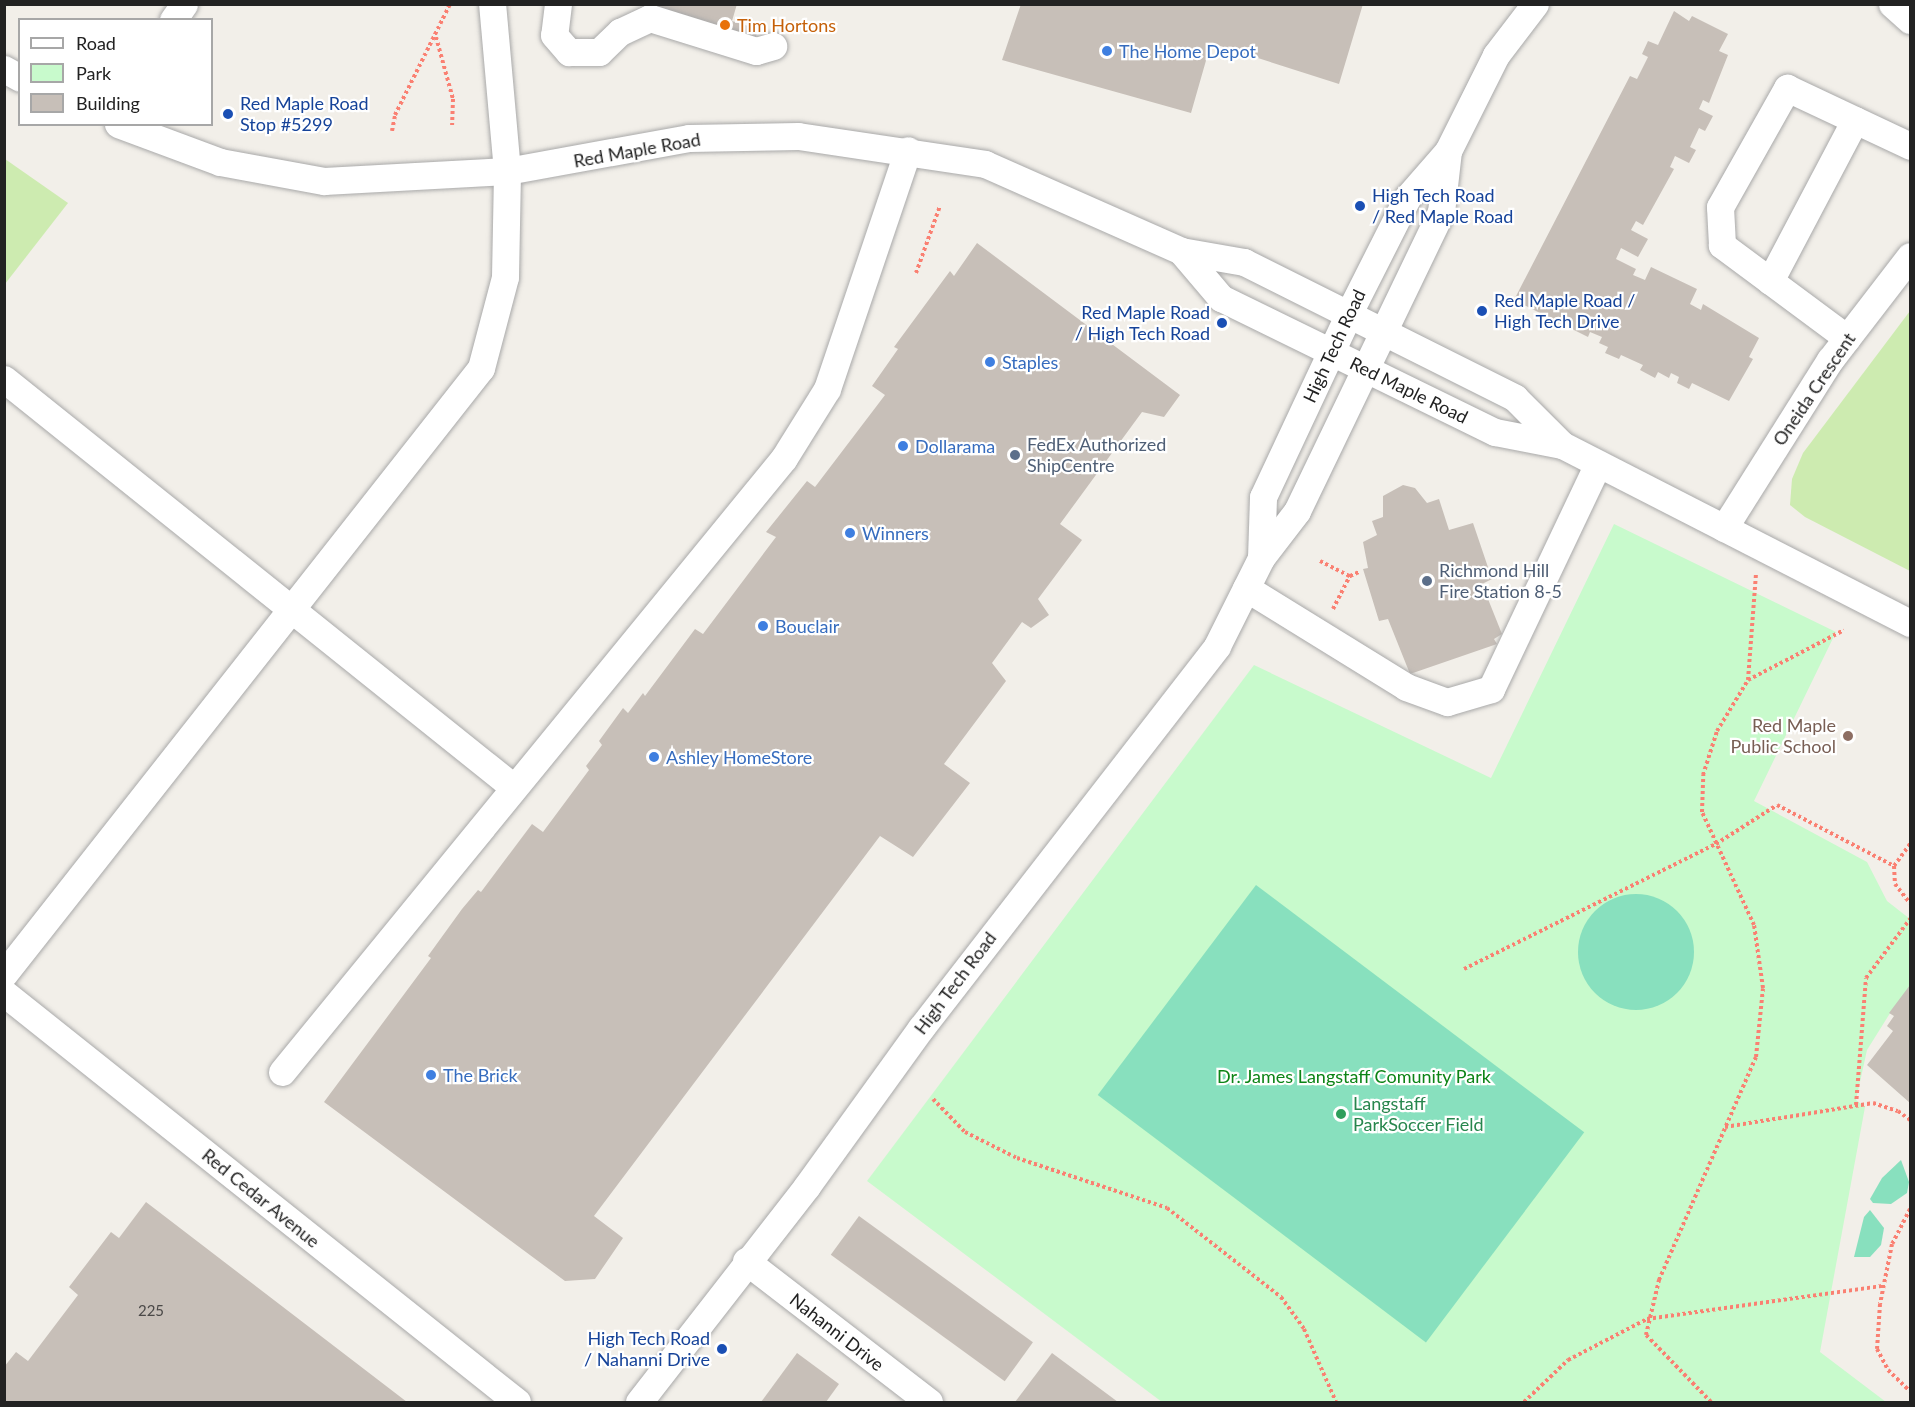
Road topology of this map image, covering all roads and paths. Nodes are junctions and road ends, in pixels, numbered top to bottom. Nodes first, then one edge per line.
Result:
1 (184, 4) edge
2 (450, 4) edge
3 (492, 4) edge
4 (558, 4) edge
5 (1534, 4) edge
6 (1892, 4) edge
7 (174, 18) edge
8 (1911, 20) edge
9 (436, 36) junction
10 (773, 46) dead end
11 (4, 69) edge
12 (18, 77) edge
13 (1855, 120) junction
14 (452, 125) dead end
15 (123, 126) edge
16 (392, 131) dead end
17 (1911, 146) edge
18 (908, 150) junction
19 (1448, 151) junction
20 (507, 171) junction
21 (940, 206) dead end
22 (1181, 251) junction
23 (1911, 256) edge
24 (916, 273) dead end
25 (1770, 281) junction
26 (1349, 313) junction
27 (1382, 333) junction
28 (1847, 338) junction
29 (1332, 350) junction
30 (1365, 370) junction
31 (4, 379) edge
32 (1562, 445) junction
33 (1598, 464) junction
34 (1724, 528) junction
35 (1761, 547) junction
36 (1261, 558) junction
37 (1320, 561) dead end
38 (1359, 572) dead end
39 (1350, 576) junction
40 (1246, 588) junction
41 (291, 609) junction
42 (1911, 623) edge
43 (1844, 630) dead end
44 (1321, 634) junction
45 (1748, 680) junction
46 (512, 786) junction
47 (1716, 844) junction
48 (1911, 844) edge
49 (1894, 866) junction
50 (1911, 903) edge
51 (1911, 919) edge
52 (1464, 969) dead end
53 (4, 974) edge
54 (4, 993) edge
55 (282, 1072) dead end
56 (933, 1099) dead end
57 (1856, 1105) junction
58 (1911, 1120) edge
59 (1725, 1127) junction
60 (1911, 1209) edge
61 (746, 1261) junction
62 (1883, 1286) junction
63 (1647, 1319) junction
64 (1911, 1391) edge
65 (917, 1399) edge
66 (517, 1402) edge
67 (639, 1402) edge
68 (1336, 1402) edge
69 (1524, 1402) edge
70 (1711, 1402) edge

1 - 7 street
2 - 9 path
3 - 20 street
4 - 10 street
5 - 19 street, High Tech Road
6 - 8 street
9 - 14 path
9 - 16 path
11 - 12 street
13 - 17 street
13 - 25 street
13 - 25 street
15 - 20 street, Red Maple Road
18 - 20 street, Red Maple Road
18 - 22 street, Red Maple Road
18 - 46 street
19 - 26 street, High Tech Road
19 - 27 street, High Tech Road
20 - 41 street
21 - 24 path
22 - 26 street, Red Maple Road
22 - 29 street, Red Maple Road
23 - 28 street, Oneida Crescent
25 - 28 street
26 - 27 street, Red Maple Road
26 - 29 street, High Tech Road
27 - 30 street, High Tech Road
27 - 32 street, Red Maple Road
28 - 34 street, Oneida Crescent
29 - 30 street, Red Maple Road
29 - 36 street, High Tech Road
30 - 32 street, Red Maple Road
30 - 36 street, High Tech Road
31 - 41 street
32 - 33 street, Red Maple Road
33 - 34 street, Red Maple Road
33 - 44 street
34 - 35 street, Red Maple Road
35 - 42 street, Red Maple Road
35 - 45 path
36 - 40 street, High Tech Road
37 - 39 path
38 - 39 path
39 - 44 path
40 - 44 street
40 - 61 street, High Tech Road
41 - 46 street
41 - 53 street
43 - 45 path
45 - 47 path
46 - 55 street
47 - 49 path
47 - 52 path
47 - 59 path
48 - 49 path
49 - 50 path
51 - 57 path
54 - 66 street, Red Cedar Avenue
56 - 68 path
57 - 58 path
57 - 59 path
59 - 63 path
60 - 62 path
61 - 65 street, Nahanni Drive
61 - 67 street, High Tech Road
62 - 63 path
62 - 64 path
63 - 69 path
63 - 70 path

